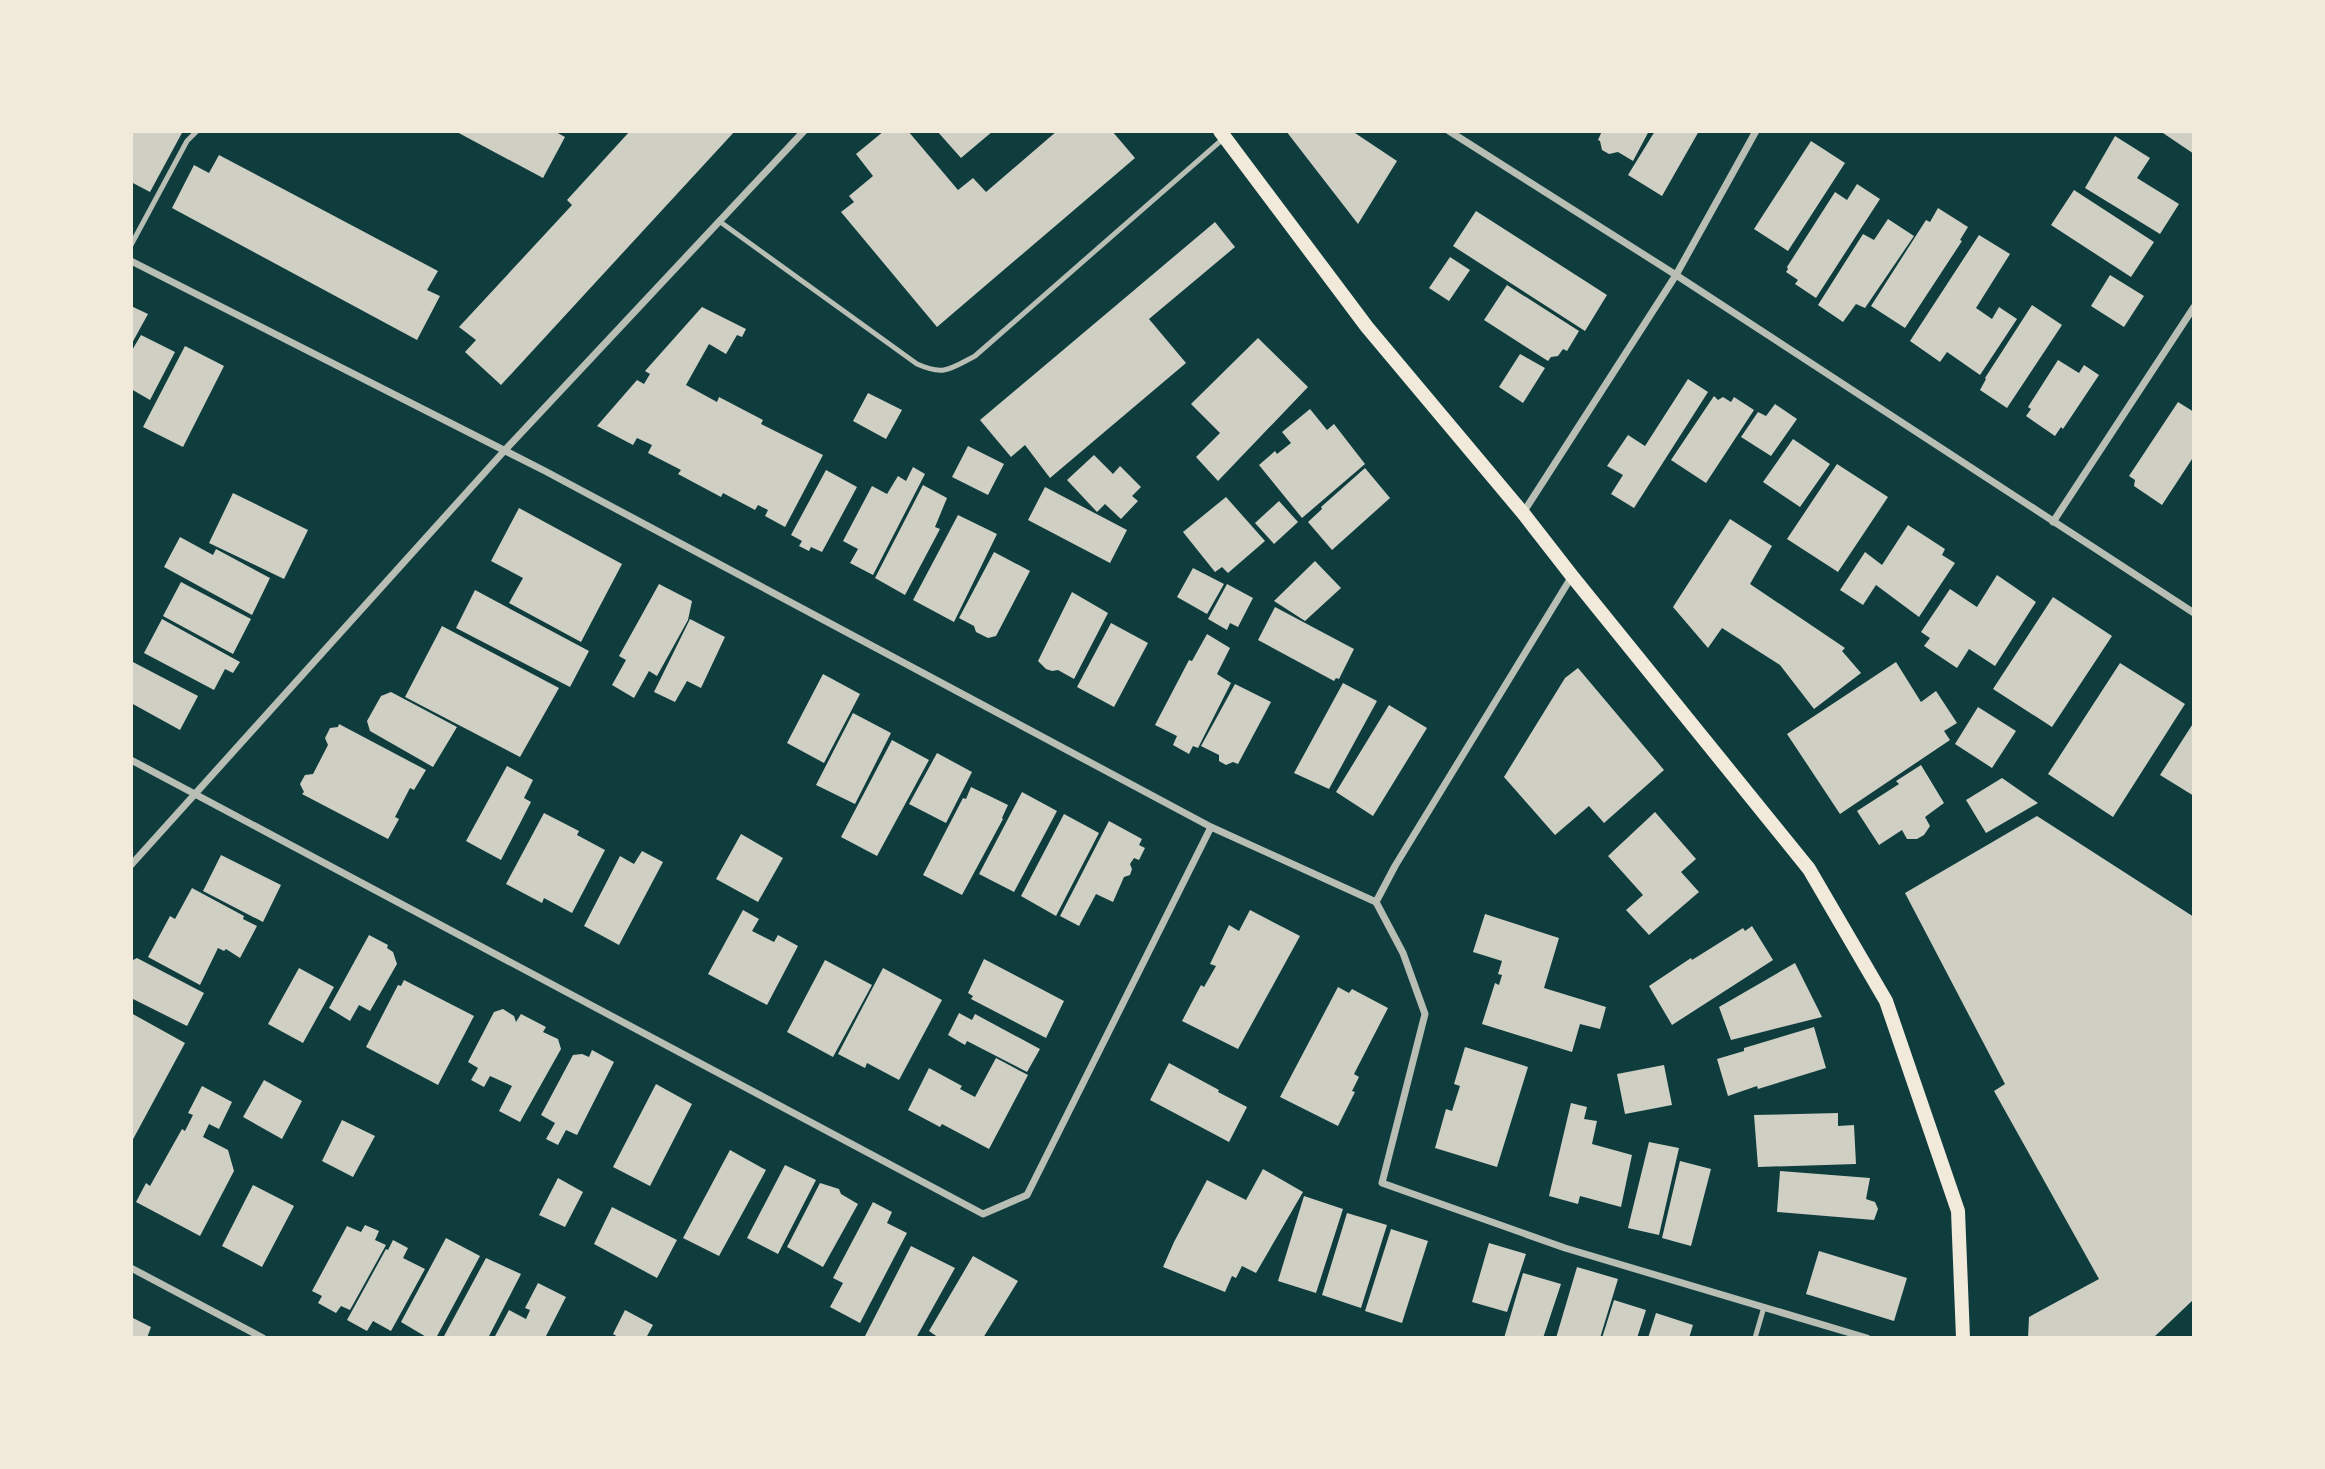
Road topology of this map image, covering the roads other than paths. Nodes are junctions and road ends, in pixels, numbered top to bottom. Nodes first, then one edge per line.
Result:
1 (197, 131) edge
2 (804, 131) edge
3 (1449, 131) edge
4 (1756, 131) edge
5 (1222, 134) edge
6 (719, 221) junction
7 (131, 244) edge
8 (131, 261) edge
9 (1676, 275) junction
10 (2194, 307) edge
11 (505, 450) junction
12 (1523, 513) junction
13 (2053, 522) junction
14 (1572, 576) junction
15 (2194, 613) edge
16 (131, 760) edge
17 (195, 793) junction
18 (1212, 827) junction
19 (131, 865) edge
20 (1376, 902) junction
21 (131, 1268) edge
22 (1764, 1307) junction
23 (263, 1338) edge
24 (1755, 1338) edge
25 (1867, 1338) edge
26 (1963, 1338) edge

1 - 7 lane
2 - 6 street
3 - 9 street
4 - 9 street
5 - 6 lane
5 - 12 main road
6 - 11 street
8 - 11 street
9 - 12 street
9 - 13 street
10 - 13 street
11 - 17 street
11 - 18 street
12 - 14 main road
13 - 15 street
14 - 20 street
14 - 26 main road
16 - 17 street
17 - 18 street
17 - 19 street
18 - 20 street
20 - 22 street
21 - 23 street
22 - 24 lane
22 - 25 street

